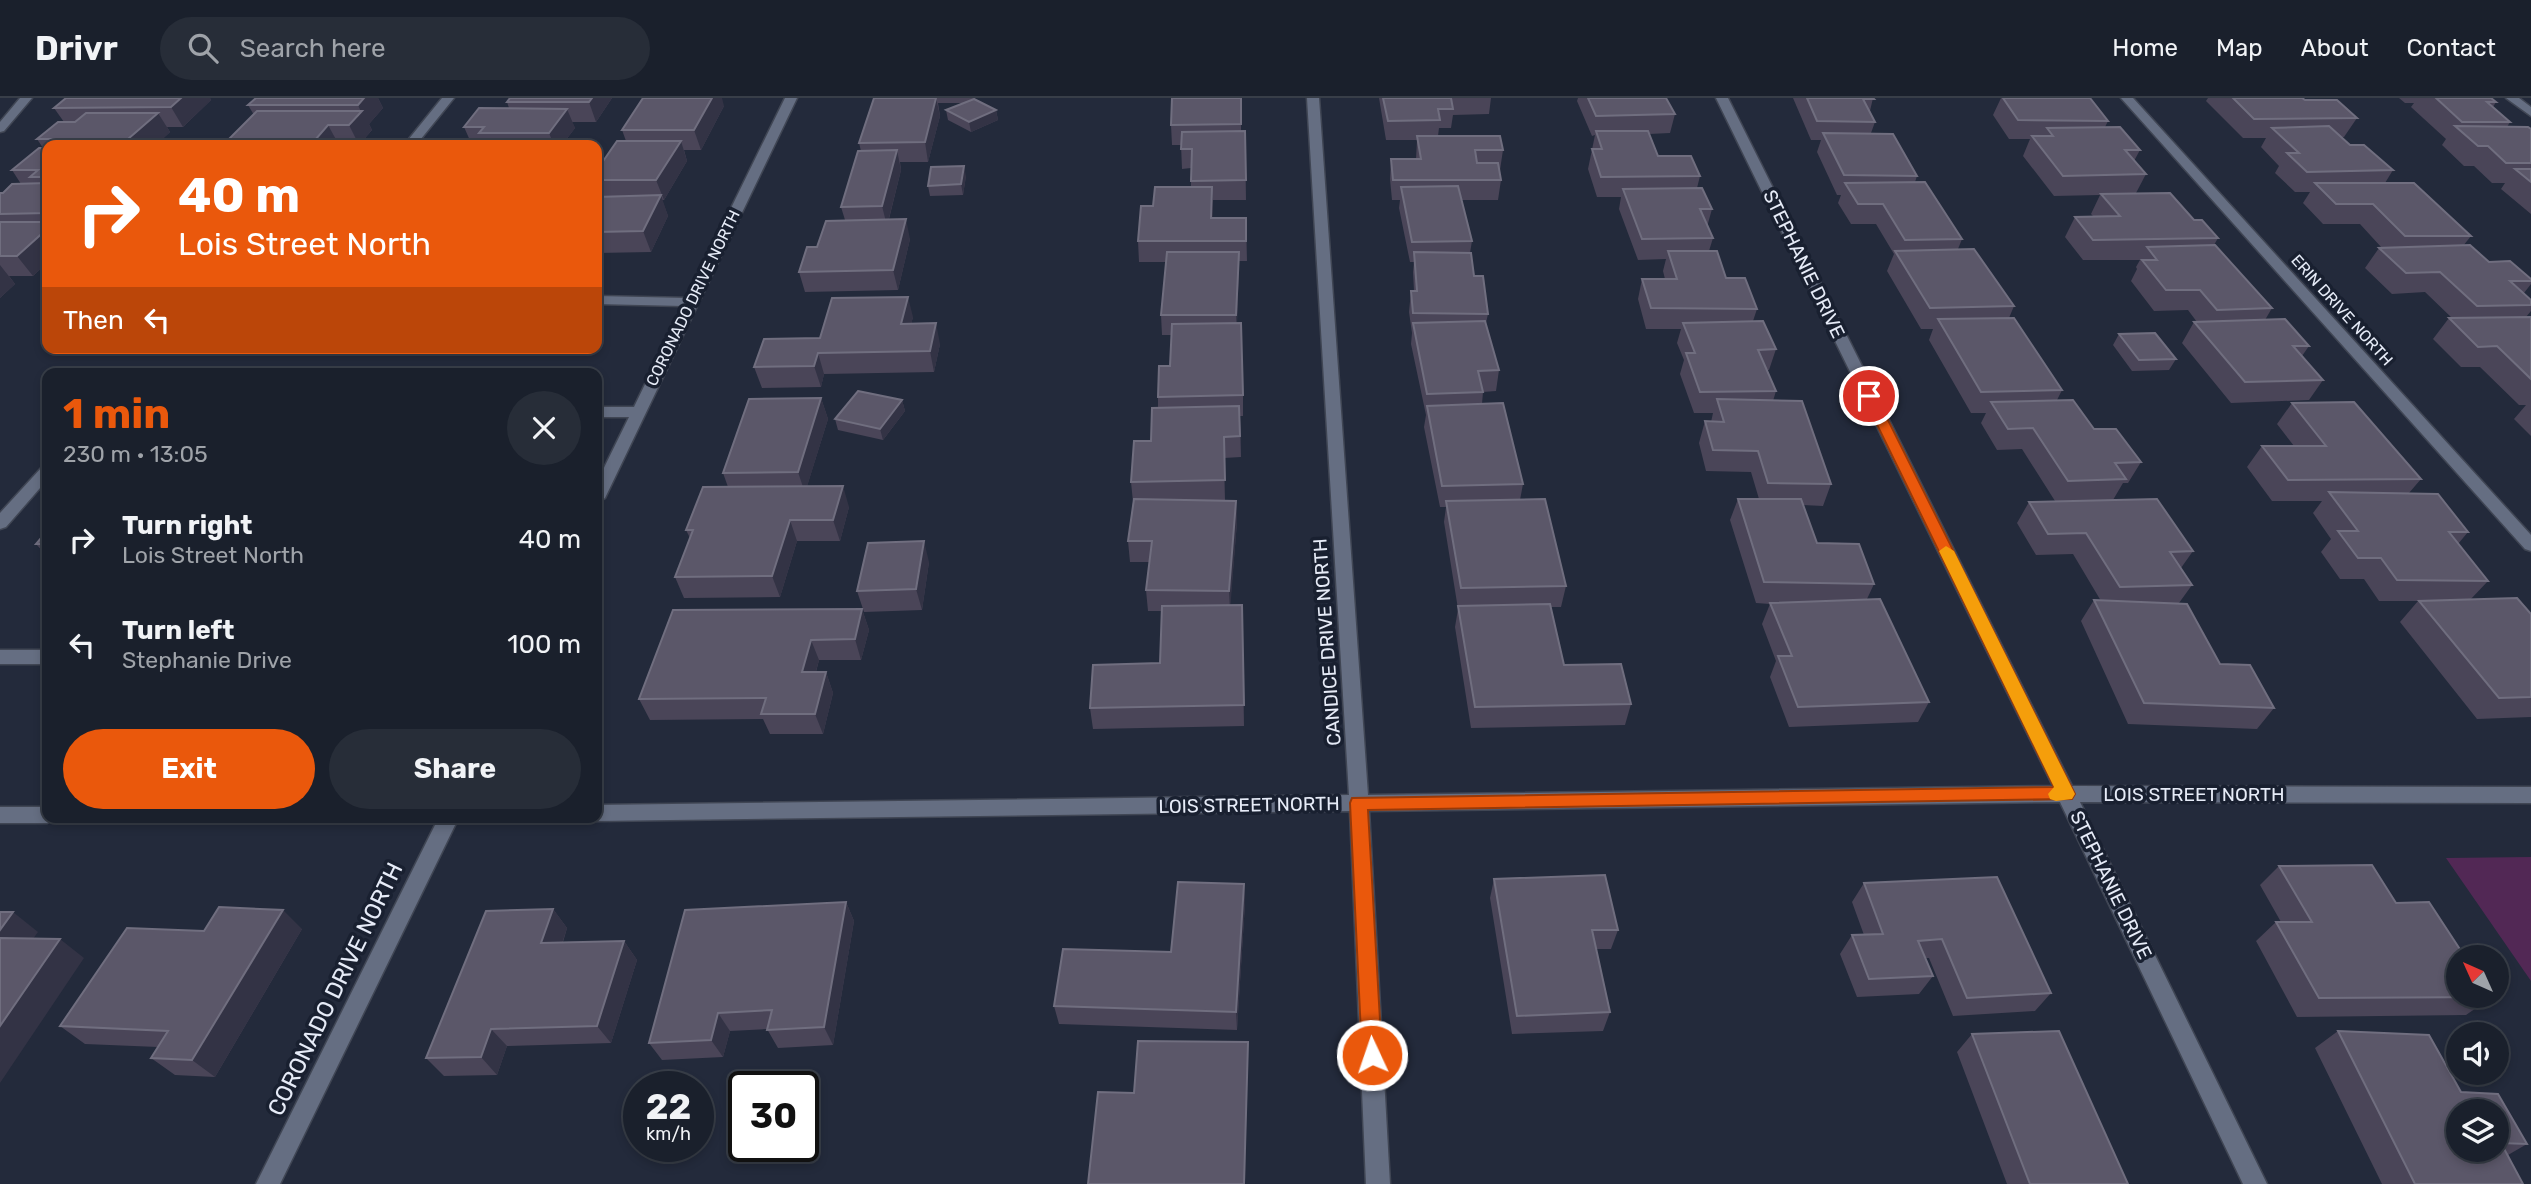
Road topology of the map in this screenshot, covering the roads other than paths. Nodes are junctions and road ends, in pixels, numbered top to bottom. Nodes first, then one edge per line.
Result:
1 (26, 98) edge
2 (448, 98) edge
3 (791, 98) edge
4 (1313, 98) edge
5 (1722, 98) edge
6 (2127, 98) edge
7 (2512, 98) edge
8 (2531, 113) edge
9 (0, 129) edge
10 (414, 140) edge
11 (602, 300) edge
12 (692, 302) junction
13 (602, 412) edge
14 (637, 412) junction
15 (42, 477) edge
16 (602, 487) edge
17 (0, 523) edge
18 (2531, 545) edge
19 (0, 657) edge
20 (42, 657) edge
21 (2066, 794) junction
22 (2531, 795) edge
23 (1359, 803) junction
24 (602, 813) edge
25 (0, 815) edge
26 (42, 815) edge
27 (446, 823) edge
28 (268, 1184) edge
29 (1378, 1184) edge
30 (2255, 1184) edge

1 - 9 street
2 - 10 street
3 - 12 street, CORONADO DRIVE NORTH
4 - 23 street, CANDICE DRIVE NORTH
5 - 21 street, STEPHANIE DRIVE
6 - 18 street, ERIN DRIVE NORTH
7 - 8 street
11 - 12 street
12 - 14 street, CORONADO DRIVE NORTH
13 - 14 street
14 - 16 street, CORONADO DRIVE NORTH
15 - 17 street
19 - 20 street
21 - 22 street, LOIS STREET NORTH
21 - 23 street, LOIS STREET NORTH
21 - 30 street, STEPHANIE DRIVE
23 - 24 street, LOIS STREET NORTH
23 - 29 street, CANDICE DRIVE NORTH
25 - 26 street
27 - 28 street, CORONADO DRIVE NORTH

